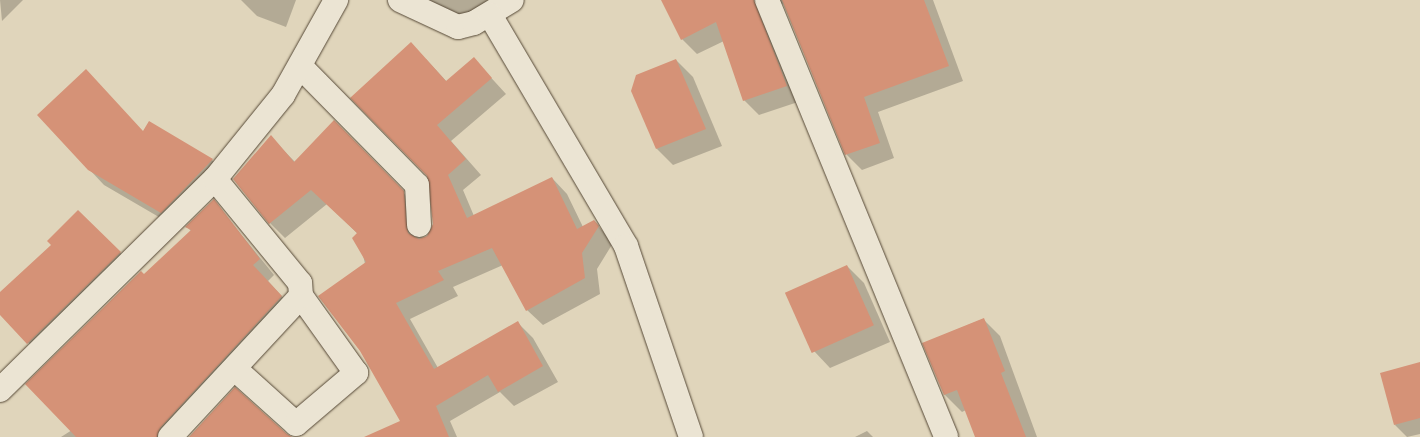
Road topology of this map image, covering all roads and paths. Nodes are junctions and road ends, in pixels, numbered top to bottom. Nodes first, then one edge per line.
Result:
1 (336, 0) edge
2 (400, 0) edge
3 (512, 0) edge
4 (766, 0) edge
5 (490, 16) junction
6 (300, 68) junction
7 (215, 179) junction
8 (418, 225) dead end
9 (301, 296) junction
10 (235, 369) junction
11 (0, 390) edge
12 (170, 437) edge
13 (691, 437) edge
14 (946, 437) edge

1 - 6 street
2 - 5 street
3 - 5 street
4 - 14 street
5 - 13 street
6 - 7 street
6 - 8 street
7 - 9 street
7 - 11 street
9 - 10 street
9 - 10 street
10 - 12 street

